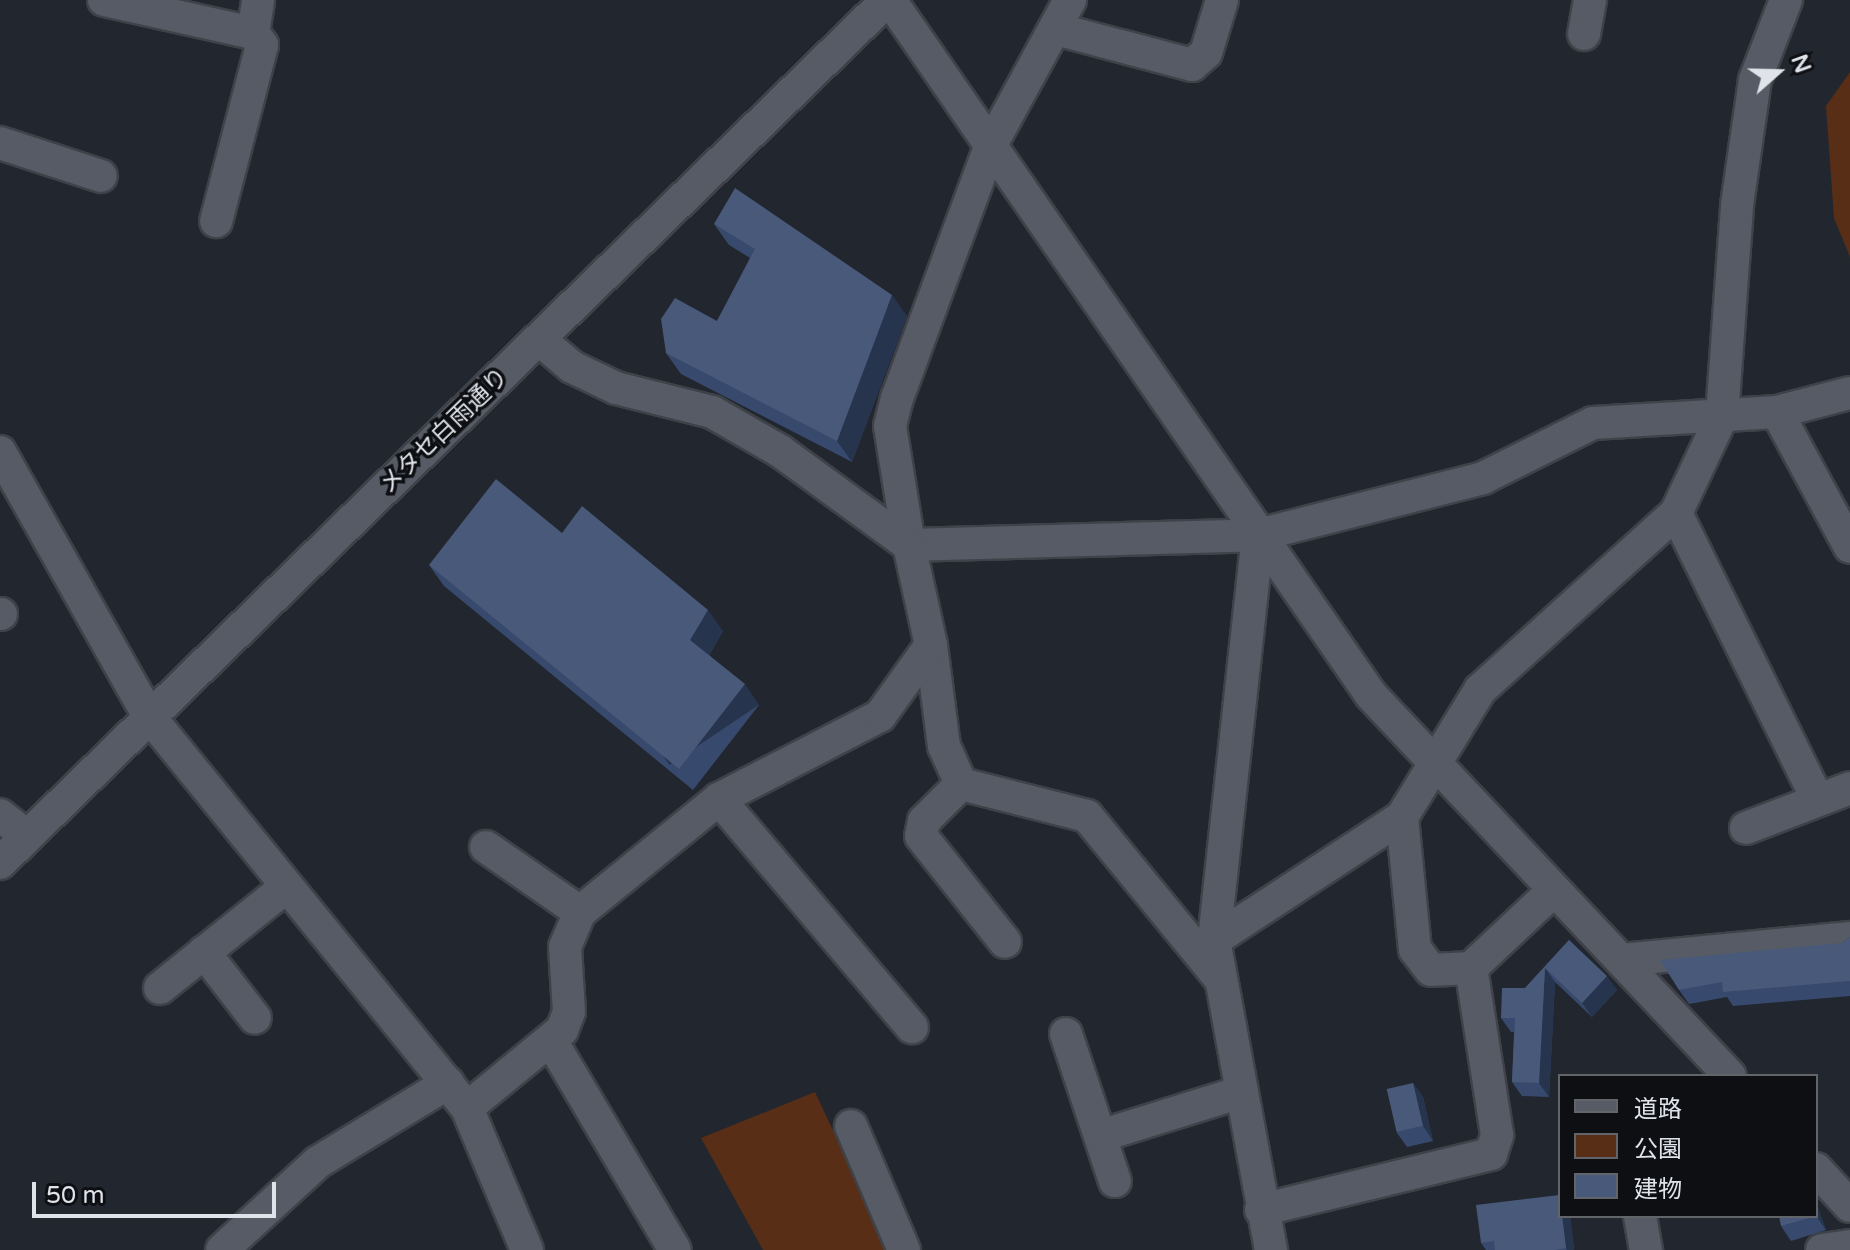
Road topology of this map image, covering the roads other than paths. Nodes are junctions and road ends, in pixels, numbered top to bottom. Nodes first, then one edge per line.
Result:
1 (104, 0) edge
2 (258, 0) edge
3 (889, 0) edge
4 (1070, 0) edge
5 (1222, 0) edge
6 (1590, 0) edge
7 (1786, 0) edge
8 (1056, 29) junction
9 (253, 33) junction
10 (1584, 34) dead end
11 (0, 143) edge
12 (990, 147) junction
13 (101, 176) dead end
14 (216, 221) dead end
15 (539, 339) junction
16 (1850, 393) edge
17 (1777, 412) junction
18 (1722, 416) junction
19 (0, 452) edge
20 (1676, 513) junction
21 (1258, 535) junction
22 (909, 545) junction
23 (1850, 547) edge
24 (931, 645) junction
25 (149, 716) junction
26 (1434, 765) junction
27 (961, 784) junction
28 (1850, 788) edge
29 (1816, 796) junction
30 (719, 799) junction
31 (0, 815) edge
32 (1402, 817) junction
33 (1746, 828) dead end
34 (27, 836) junction
35 (486, 847) dead end
36 (0, 863) edge
37 (286, 887) junction
38 (1554, 890) junction
39 (580, 912) junction
40 (1850, 938) edge
41 (1214, 940) junction
42 (1005, 942) dead end
43 (204, 952) junction
44 (1622, 960) junction
45 (1471, 968) junction
46 (1222, 980) junction
47 (160, 988) dead end
48 (255, 1018) dead end
49 (912, 1027) dead end
50 (1066, 1034) dead end
51 (553, 1044) junction
52 (1728, 1074) edge
53 (1241, 1092) junction
54 (457, 1095) junction
55 (851, 1126) dead end
56 (1100, 1136) junction
57 (1818, 1171) edge
58 (1115, 1181) dead end
59 (1850, 1206) edge
60 (1261, 1210) junction
61 (1640, 1218) edge
62 (1850, 1246) edge
63 (222, 1250) edge
64 (527, 1250) edge
65 (675, 1250) edge
66 (904, 1250) edge
67 (1271, 1250) edge
68 (1646, 1250) edge
69 (1822, 1250) edge

1 - 9 street
2 - 9 street
3 - 12 street
3 - 15 street, メタセ白雨通り
4 - 8 street
5 - 8 street
6 - 10 street
7 - 18 street
8 - 12 street
9 - 14 street
11 - 13 street
12 - 21 street
12 - 22 street
15 - 22 street
15 - 25 street, メタセ白雨通り
16 - 17 street
17 - 18 street
17 - 23 street
18 - 20 street
18 - 21 street
19 - 25 street
20 - 26 street
20 - 29 street
21 - 22 street
21 - 26 street
21 - 41 street
22 - 24 street
24 - 27 street
24 - 30 street
25 - 34 street, メタセ白雨通り
25 - 37 street
26 - 32 street
26 - 38 street
27 - 42 street
27 - 46 street
28 - 29 street
29 - 33 street
30 - 39 street
30 - 49 street
31 - 34 street
32 - 41 street
32 - 45 street
34 - 36 street, メタセ白雨通り
35 - 39 street
37 - 43 street
37 - 54 street
38 - 44 street
38 - 45 street
39 - 51 street
40 - 44 street
41 - 46 street
43 - 47 street
43 - 48 street
44 - 52 street
45 - 60 street
46 - 53 street
50 - 56 street
51 - 54 street
51 - 65 street
53 - 56 street
53 - 60 street
54 - 63 street
54 - 64 street
55 - 66 street
56 - 58 street
57 - 59 street
60 - 67 street
61 - 68 street
62 - 69 street

